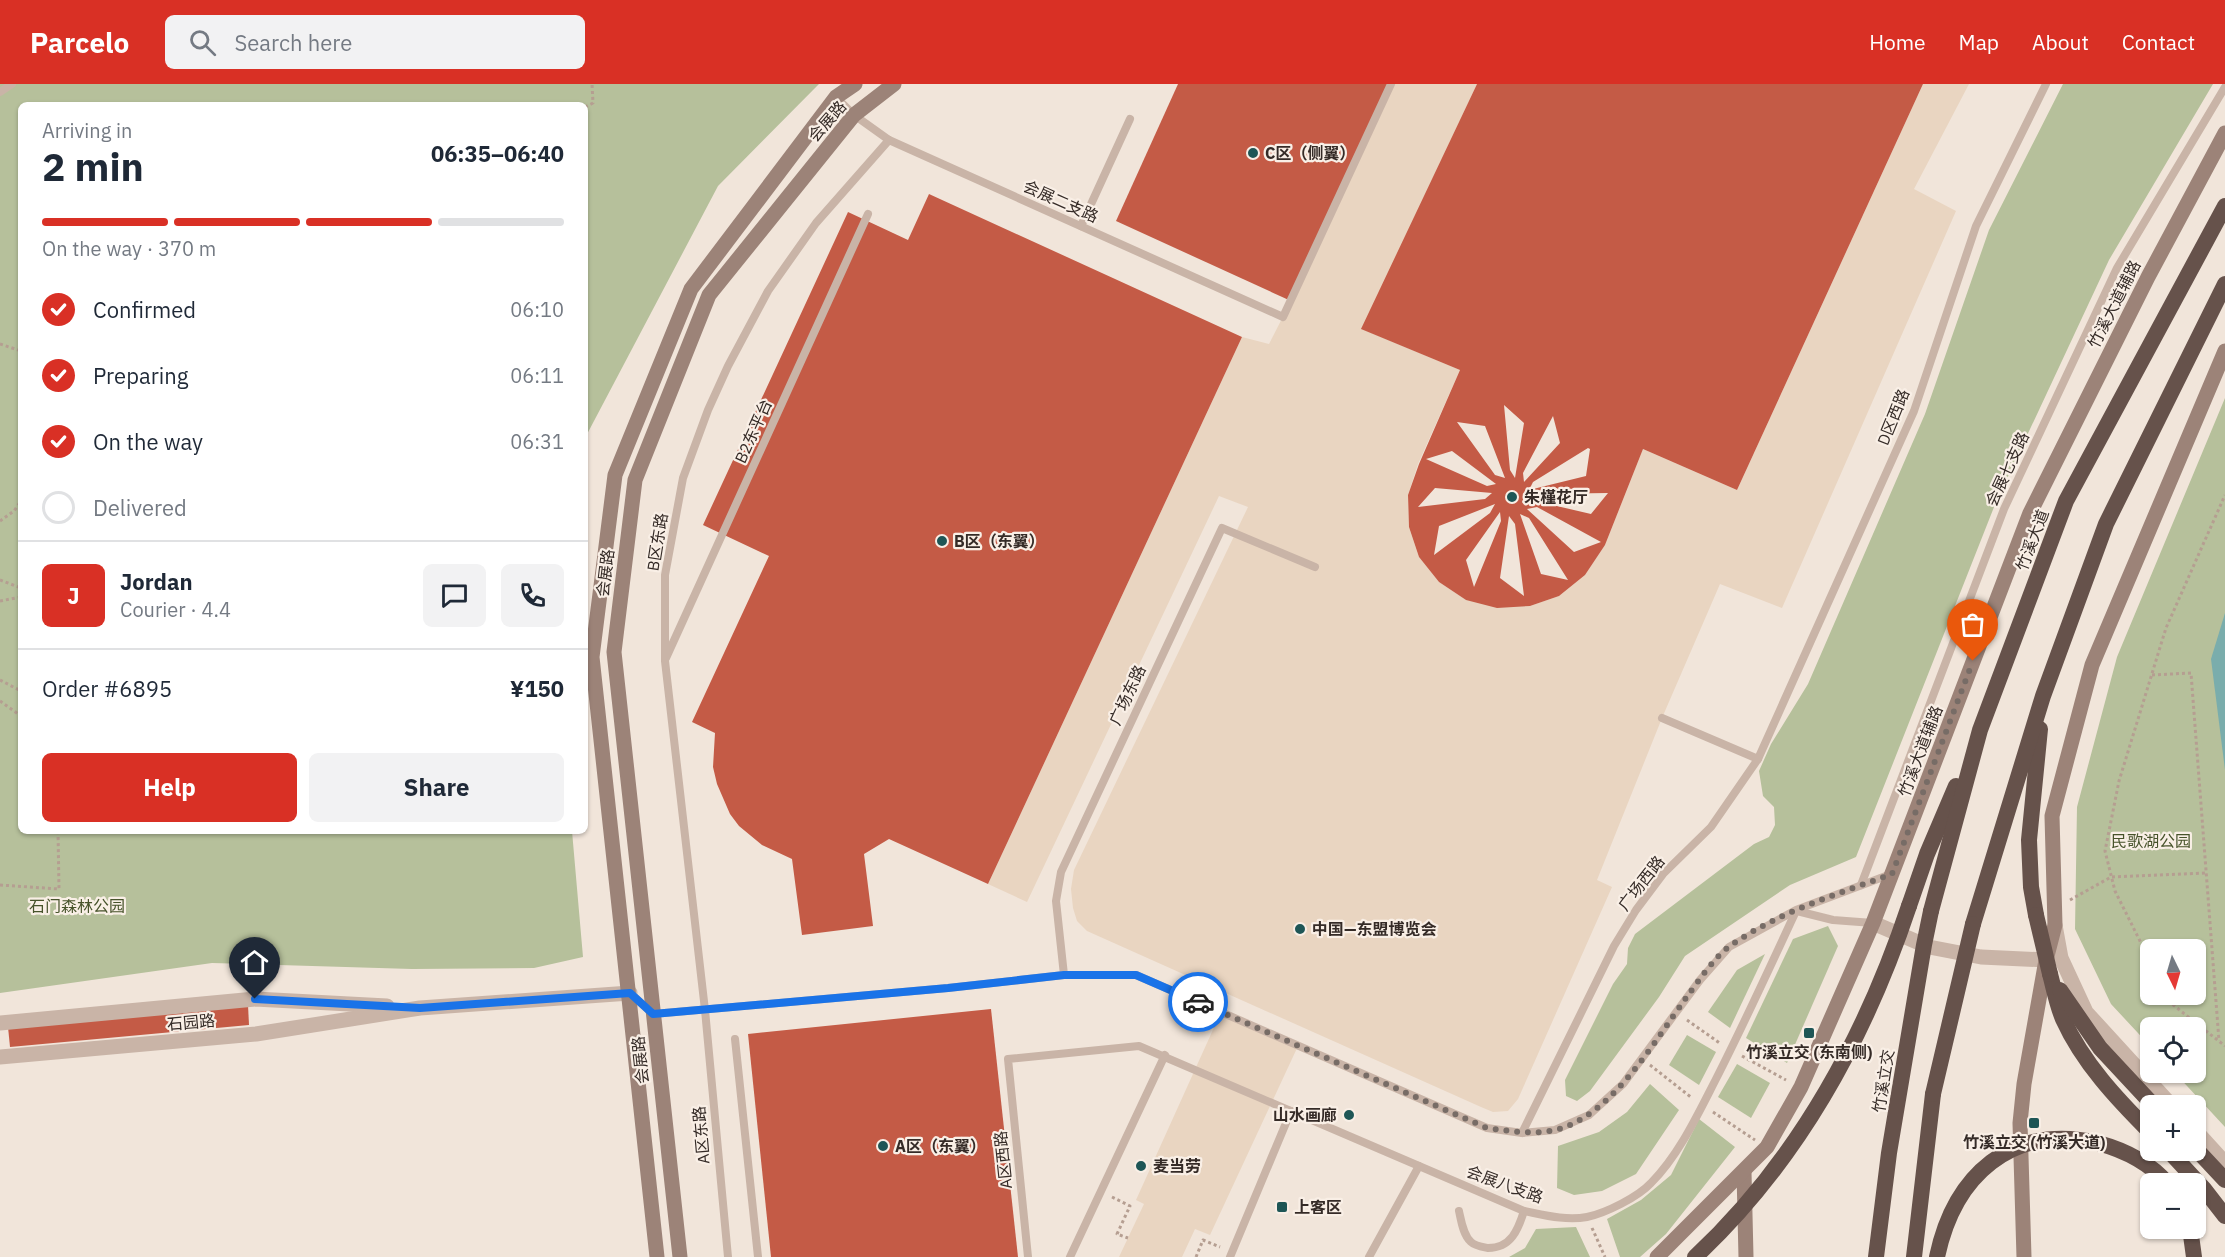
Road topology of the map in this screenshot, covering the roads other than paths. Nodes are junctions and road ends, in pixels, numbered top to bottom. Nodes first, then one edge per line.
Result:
1 (12, 84) edge
2 (855, 84) edge
3 (894, 84) edge
4 (1391, 84) edge
5 (2046, 84) edge
6 (2225, 87) edge
7 (0, 92) edge
8 (836, 97) junction
9 (854, 115) junction
10 (1130, 119) dead end
11 (2225, 133) edge
12 (889, 140) junction
13 (2225, 206) edge
14 (868, 214) dead end
15 (1081, 226) junction
16 (2225, 284) edge
17 (2225, 351) edge
18 (1315, 567) dead end
19 (665, 661) junction
20 (2043, 696) junction
21 (1662, 718) dead end
22 (1980, 730) junction
23 (1758, 759) junction
24 (1892, 874) junction
25 (1861, 885) junction
26 (1796, 910) junction
27 (1931, 911) joint
28 (1873, 923) junction
29 (2055, 925) junction
30 (2048, 967) junction
31 (1064, 975) junction
32 (630, 993) junction
33 (420, 1008) junction
34 (705, 1010) junction
35 (653, 1014) junction
36 (0, 1023) edge
37 (735, 1039) dead end
38 (1165, 1055) junction
39 (0, 1057) edge
40 (1008, 1059) joint
41 (2144, 1095) edge
42 (2162, 1095) edge
43 (1290, 1111) junction
44 (2140, 1122) edge
45 (1522, 1133) junction
46 (2206, 1142) edge
47 (2206, 1160) edge
48 (2178, 1161) edge
49 (2225, 1163) edge
50 (1419, 1166) junction
51 (1744, 1172) junction
52 (2157, 1173) edge
53 (2225, 1180) edge
54 (1459, 1211) dead end
55 (1524, 1211) junction
56 (2225, 1216) edge
57 (2192, 1239) edge
58 (1231, 1254) edge
59 (657, 1257) edge
60 (680, 1257) edge
61 (728, 1257) edge
62 (758, 1257) edge
63 (1028, 1257) edge
64 (1070, 1257) edge
65 (1369, 1257) edge
66 (1657, 1257) edge
67 (1695, 1257) edge
68 (1746, 1257) edge
69 (1876, 1257) edge
70 (1914, 1257) edge
71 (1937, 1257) edge
72 (2024, 1257) edge
73 (2194, 1257) edge

1 - 7 lane
2 - 8 main road, 会展路
3 - 9 main road, 会展路
4 - 15 lane, 会展二支路
5 - 23 lane, D区西路
6 - 25 lane, 会展七支路
8 - 9 lane, 会展二支路
8 - 32 main road, 会展路
9 - 12 lane, 会展二支路
9 - 35 main road, 会展路
10 - 15 lane
11 - 24 main road, 竹溪大道辅路
12 - 15 lane, 会展二支路
12 - 19 lane, B区东路
13 - 22 highway, 竹溪大道
14 - 19 lane, B2东平台
16 - 20 highway
17 - 29 main road
18 - 31 lane, 广场东路
19 - 34 lane, B区东路
20 - 30 highway, bridge
20 - 70 highway, bridge
21 - 23 lane
22 - 27 highway, 竹溪大道
22 - 67 highway, bridge
23 - 45 lane, 广场西路
24 - 25 lane
24 - 28 main road, 竹溪大道辅路
25 - 26 lane
26 - 28 lane
26 - 45 lane
26 - 55 lane, 会展八支路
27 - 69 highway, 竹溪立交, bridge
28 - 30 street
28 - 51 main road, 竹溪大道辅路
29 - 30 main road
29 - 42 street
30 - 41 highway
30 - 44 highway
30 - 72 main road
31 - 34 lane
31 - 45 lane
32 - 33 street, 石园路
32 - 35 lane
32 - 59 main road, 会展路
33 - 36 street, 石园路
33 - 39 street, 石园路
34 - 35 lane
34 - 61 lane, A区东路
35 - 60 main road, 会展路
37 - 62 lane
38 - 40 lane, 会展八支路
38 - 43 lane, 会展八支路
38 - 64 lane
40 - 63 lane, A区西路
43 - 50 lane, 会展八支路
43 - 58 lane
46 - 49 street
47 - 53 highway
48 - 56 highway
50 - 55 lane, 会展八支路
50 - 65 lane
51 - 66 main road, 竹溪大道辅路
51 - 68 main road
52 - 71 highway, bridge
54 - 55 lane
57 - 73 highway

